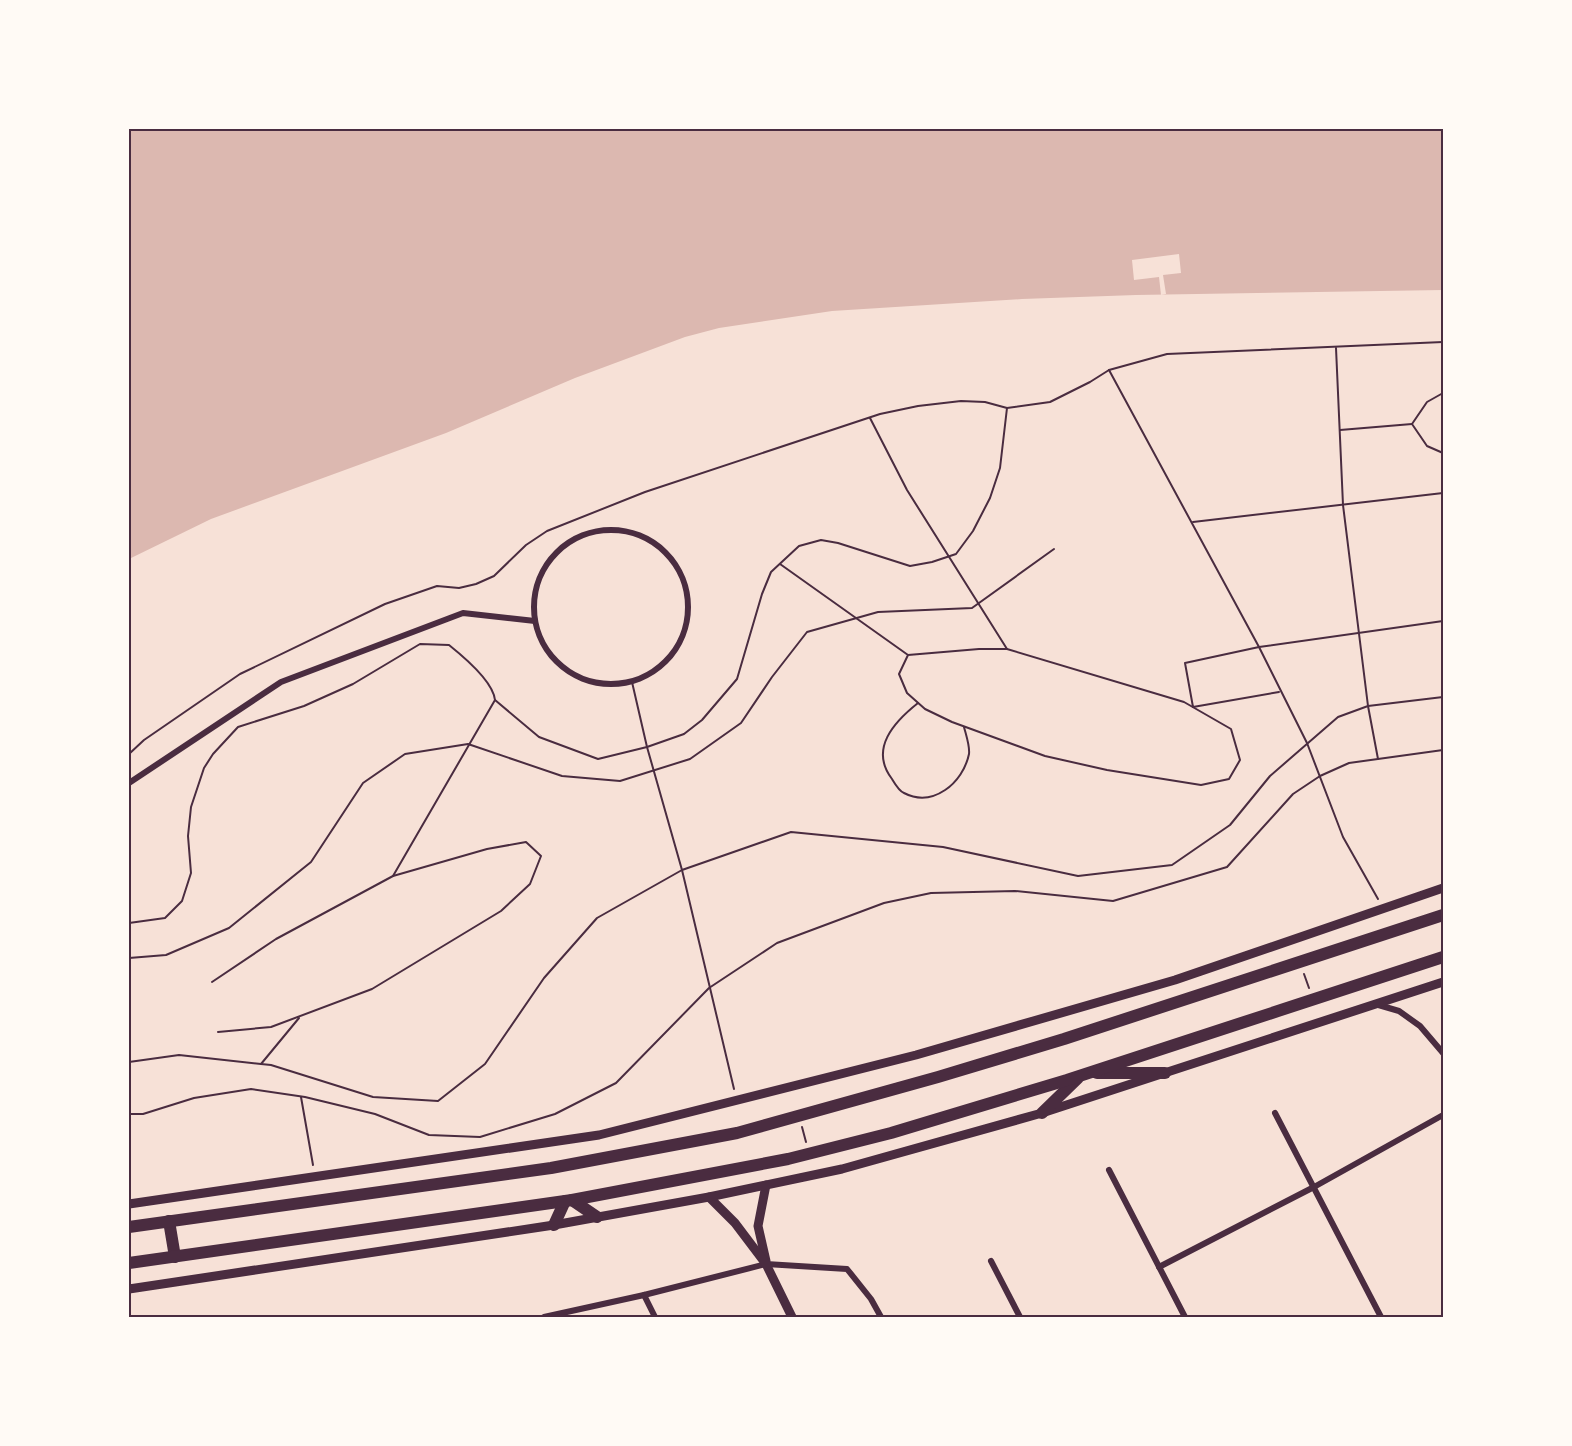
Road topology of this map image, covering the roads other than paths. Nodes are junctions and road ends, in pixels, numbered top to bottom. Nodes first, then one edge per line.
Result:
1 (535, 621) junction
2 (129, 783) edge
3 (1443, 888) edge
4 (1443, 915) edge
5 (1443, 957) edge
6 (1443, 982) edge
7 (1374, 1004) junction
8 (1443, 1053) edge
9 (1165, 1073) junction
10 (1083, 1075) junction
11 (1042, 1113) junction
12 (1275, 1113) dead end
13 (1443, 1115) edge
14 (1109, 1170) dead end
15 (766, 1185) junction
16 (1314, 1188) junction
17 (709, 1197) junction
18 (568, 1201) junction
19 (129, 1204) edge
20 (597, 1217) junction
21 (168, 1221) junction
22 (554, 1225) junction
23 (129, 1227) edge
24 (175, 1257) junction
25 (991, 1261) dead end
26 (129, 1263) edge
27 (766, 1264) junction
28 (1159, 1267) junction
29 (129, 1289) edge
30 (644, 1295) junction
31 (544, 1317) edge
32 (655, 1317) edge
33 (792, 1317) edge
34 (881, 1317) edge
35 (1020, 1317) edge
36 (1185, 1317) edge
37 (1381, 1317) edge

1 - 1 street
1 - 2 street
3 - 19 street
4 - 21 main road
5 - 10 main road
6 - 7 street
7 - 8 street
7 - 9 street
9 - 10 main road
9 - 11 street
10 - 11 main road
10 - 18 main road
11 - 15 street
12 - 16 street
13 - 16 street
14 - 28 street
15 - 17 street
15 - 27 street
16 - 28 street
16 - 37 street
17 - 20 street
17 - 27 street
18 - 20 main road
18 - 22 main road
18 - 24 main road
20 - 22 street
21 - 23 main road
21 - 24 main road
22 - 29 street
24 - 26 main road
25 - 35 street
27 - 30 street
27 - 33 street
27 - 34 street
28 - 36 street
30 - 31 street
30 - 32 street

